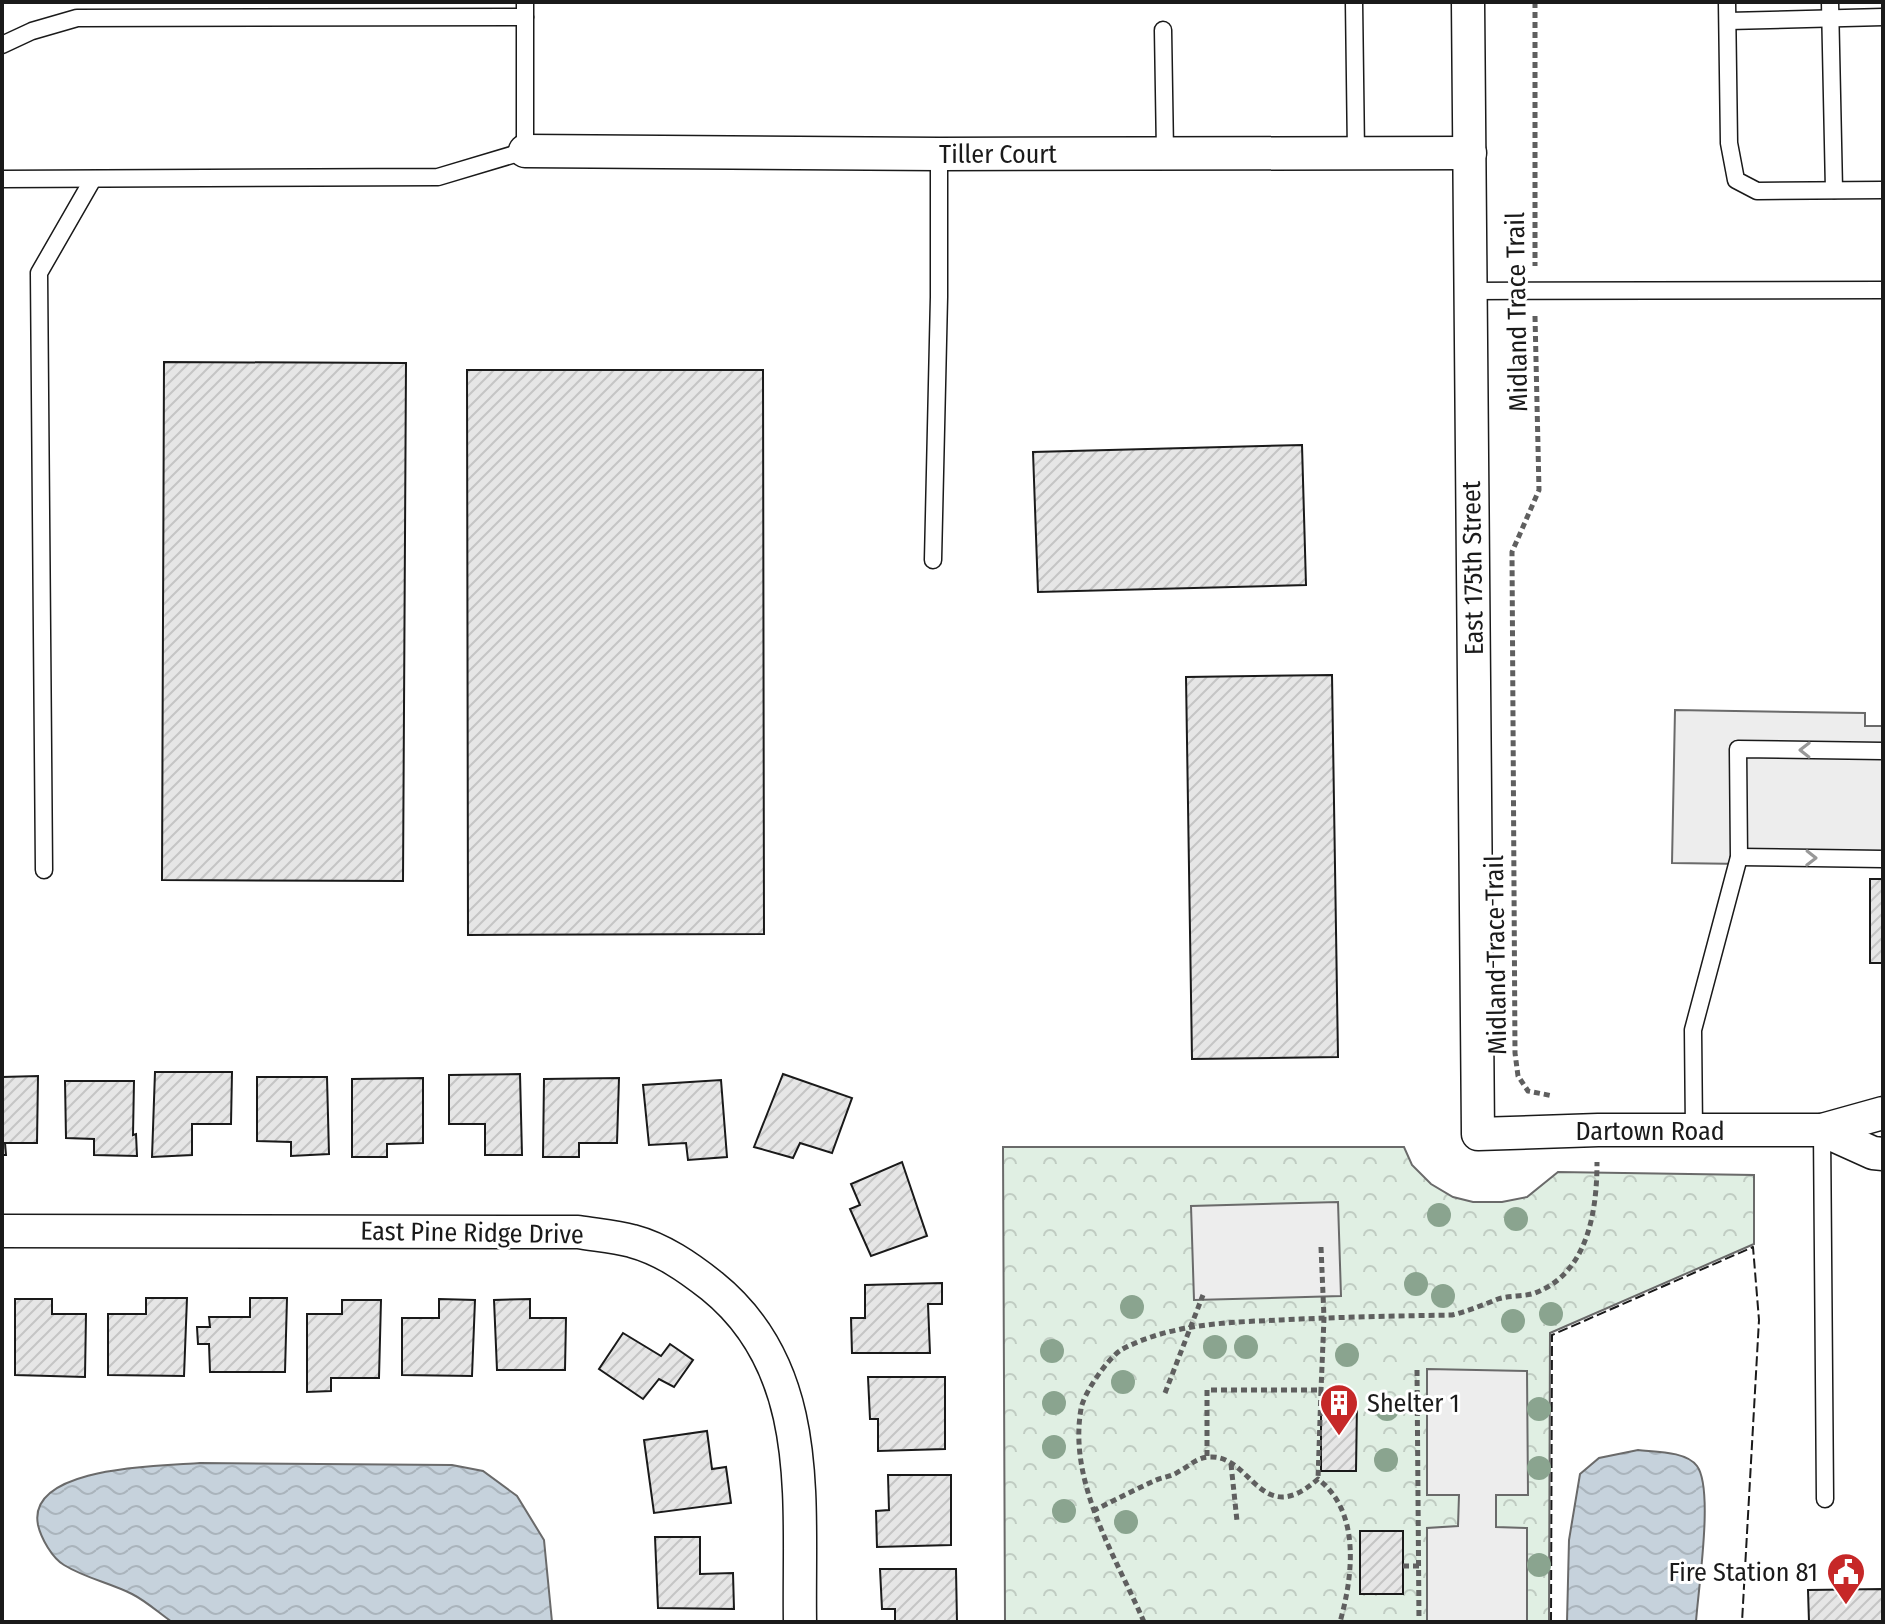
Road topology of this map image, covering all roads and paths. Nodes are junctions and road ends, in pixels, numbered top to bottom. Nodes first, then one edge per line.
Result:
1 (1354, 2) edge
2 (1468, 2) edge
3 (1535, 2) edge
4 (1727, 2) edge
5 (525, 9) edge
6 (1830, 10) edge
7 (1883, 17) edge
8 (1728, 21) junction
9 (1163, 30) dead end
10 (2, 45) edge
11 (525, 151) junction
12 (1165, 152) junction
13 (1356, 153) junction
14 (1470, 153) junction
15 (939, 154) junction
16 (2, 179) edge
17 (93, 179) junction
18 (1834, 190) junction
19 (1883, 190) edge
20 (1883, 290) edge
21 (1471, 291) junction
22 (1535, 292) junction
23 (933, 560) dead end
24 (1883, 751) edge
25 (1739, 857) junction
26 (1883, 859) edge
27 (44, 870) dead end
28 (1564, 1099) dead end
29 (1883, 1113) edge
30 (1598, 1130) junction
31 (1822, 1130) junction
32 (1694, 1131) junction
33 (1478, 1134) joint
34 (1883, 1154) edge
35 (2, 1231) edge
36 (1321, 1247) dead end
37 (1203, 1295) dead end
38 (1324, 1318) junction
39 (1189, 1329) junction
40 (1417, 1370) dead end
41 (1321, 1390) junction
42 (1165, 1393) dead end
43 (1207, 1456) junction
44 (1231, 1463) junction
45 (1318, 1479) junction
46 (1825, 1499) dead end
47 (1093, 1511) junction
48 (1237, 1521) dead end
49 (1351, 1566) junction
50 (1360, 1566) dead end
51 (1403, 1566) dead end
52 (1419, 1566) junction
53 (800, 1622) edge
54 (1144, 1622) edge
55 (1340, 1622) edge
56 (1419, 1622) edge

1 - 13 lane
2 - 14 street, East 175th Street
3 - 22 path, Midland Trace Trail
4 - 8 lane
5 - 10 lane
5 - 11 lane
6 - 7 lane
6 - 8 lane
6 - 18 lane
8 - 18 lane
9 - 12 lane
11 - 15 street, Tiller Court
11 - 17 lane
12 - 13 street, Tiller Court
12 - 15 street, Tiller Court
13 - 14 street, Tiller Court
14 - 21 street, East 175th Street
15 - 23 lane
16 - 17 lane
17 - 27 lane
18 - 19 lane
20 - 22 lane
21 - 22 lane
21 - 33 street, East 175th Street
22 - 28 path, Midland Trace Trail
24 -> 25 lane
25 -> 26 lane
25 - 32 lane
29 - 31 street, Dartown Road
30 - 32 street, Dartown Road
30 - 33 street, Dartown Road
30 - 38 path
31 - 32 street, Dartown Road
31 - 34 street, Dartown Road
31 - 46 lane
35 - 53 street, East Pine Ridge Drive
36 - 38 path
37 - 39 path
38 - 39 path
38 - 41 path
39 - 42 path
39 - 47 path
40 - 52 path
41 - 43 path
41 - 45 path
43 - 44 path
43 - 47 path
44 - 45 path
44 - 48 path
45 - 49 path
47 - 54 path
49 - 50 path
49 - 55 path
51 - 52 path
52 - 56 path

